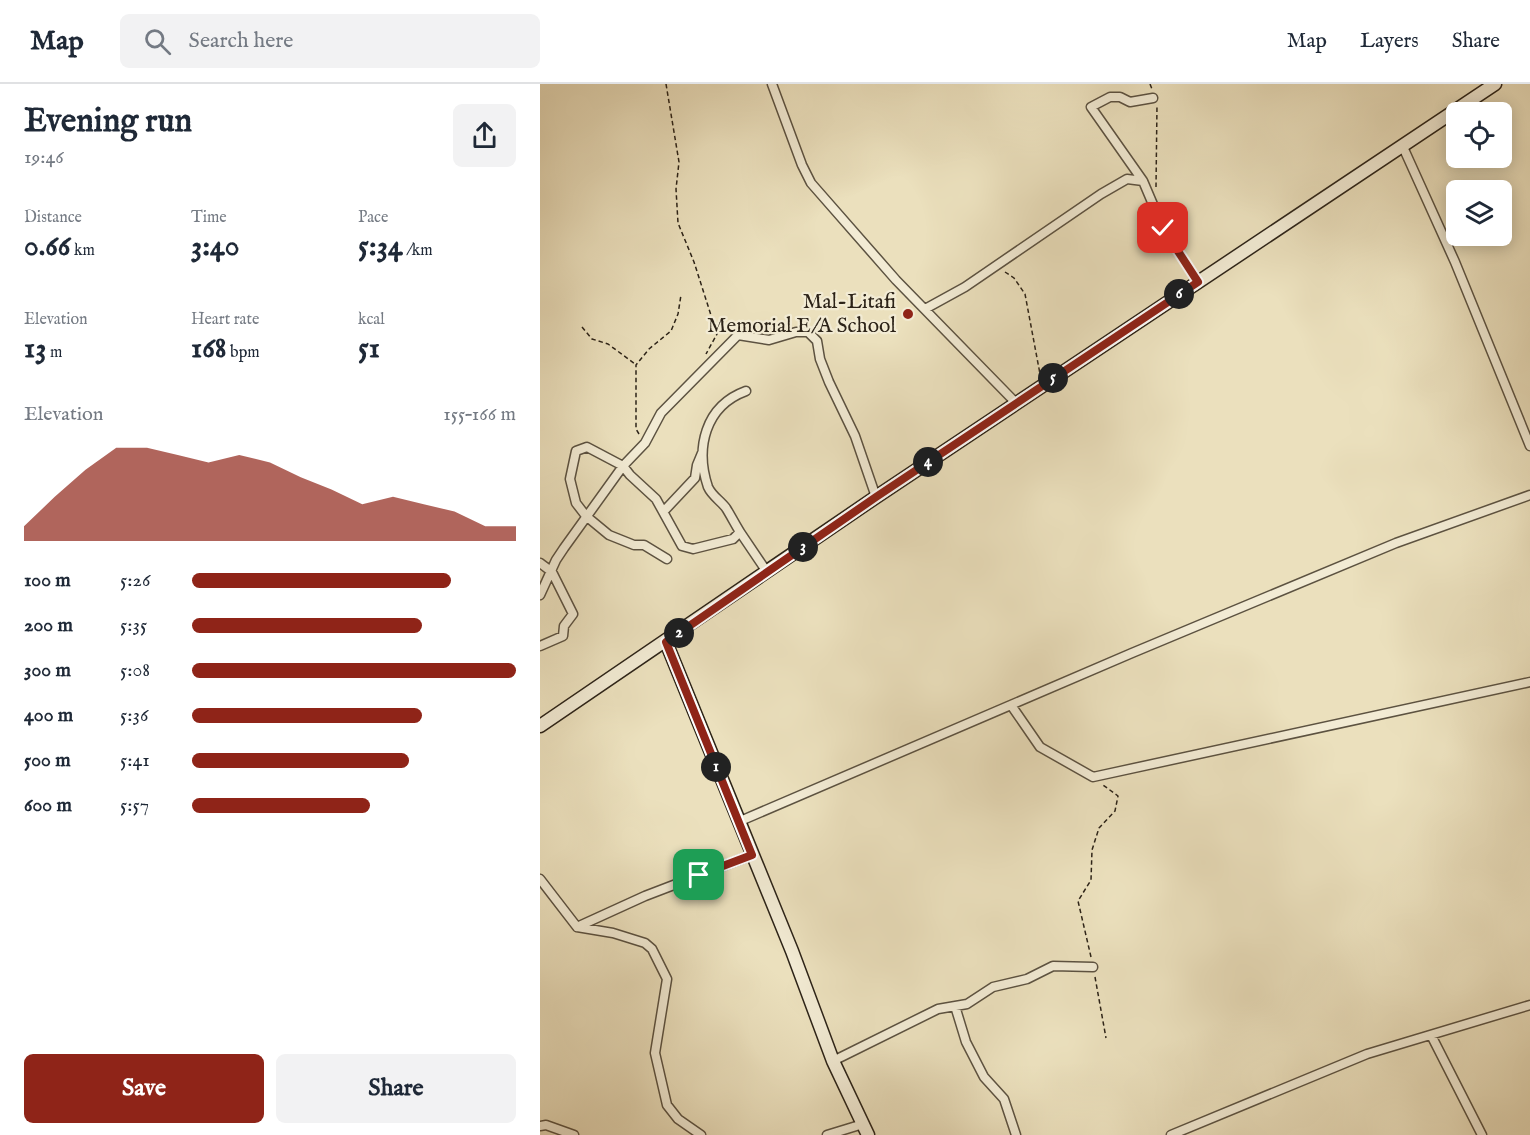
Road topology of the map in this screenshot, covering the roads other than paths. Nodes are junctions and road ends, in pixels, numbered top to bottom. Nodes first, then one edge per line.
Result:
1 (772, 84) edge
2 (1495, 84) edge
3 (1154, 96) road end
4 (1403, 147) junction
5 (1143, 181) junction
6 (1198, 282) junction
7 (925, 309) junction
8 (746, 391) dead end
9 (1016, 403) junction
10 (1530, 446) edge
11 (702, 452) junction
12 (623, 466) junction
13 (1530, 495) edge
14 (876, 497) junction
15 (664, 511) junction
16 (586, 516) junction
17 (740, 532) junction
18 (667, 559) dead end
19 (556, 560) junction
20 (540, 562) edge
21 (552, 572) junction
22 (767, 572) junction
23 (540, 595) edge
24 (666, 642) junction
25 (540, 646) edge
26 (1530, 682) edge
27 (1011, 705) junction
28 (540, 726) edge
29 (738, 822) junction
30 (752, 855) junction
31 (540, 879) edge
32 (577, 927) junction
33 (1093, 966) road end
34 (1530, 1005) edge
35 (955, 1006) junction
36 (1431, 1035) junction
37 (833, 1060) junction
38 (540, 1126) edge
39 (866, 1129) edge
40 (574, 1135) edge
41 (701, 1135) edge
42 (826, 1135) edge
43 (1016, 1135) edge
44 (1172, 1135) edge
45 (1482, 1135) edge

1 - 7 street
2 - 4 main road
3 - 5 street
4 - 6 main road
4 - 10 street
5 - 6 street
5 - 7 street
6 - 9 main road
7 - 9 street
8 - 11 street
9 - 14 main road
11 - 15 street
11 - 17 street
12 - 14 street
12 - 15 street
12 - 16 street
12 - 16 street
13 - 27 street
14 - 22 main road
15 - 17 street
16 - 18 street
16 - 19 street
17 - 22 street
19 - 20 street
19 - 21 street
20 - 21 street
21 - 23 street
21 - 25 street
22 - 24 main road
24 - 28 main road
24 - 29 main road
26 - 27 street
27 - 29 street
29 - 30 main road
30 - 32 street
30 - 37 main road
31 - 32 street
32 - 41 street
33 - 35 street
34 - 36 street
35 - 37 street
35 - 43 street
36 - 44 street
36 - 45 street
37 - 39 main road
38 - 40 street
39 - 42 street

